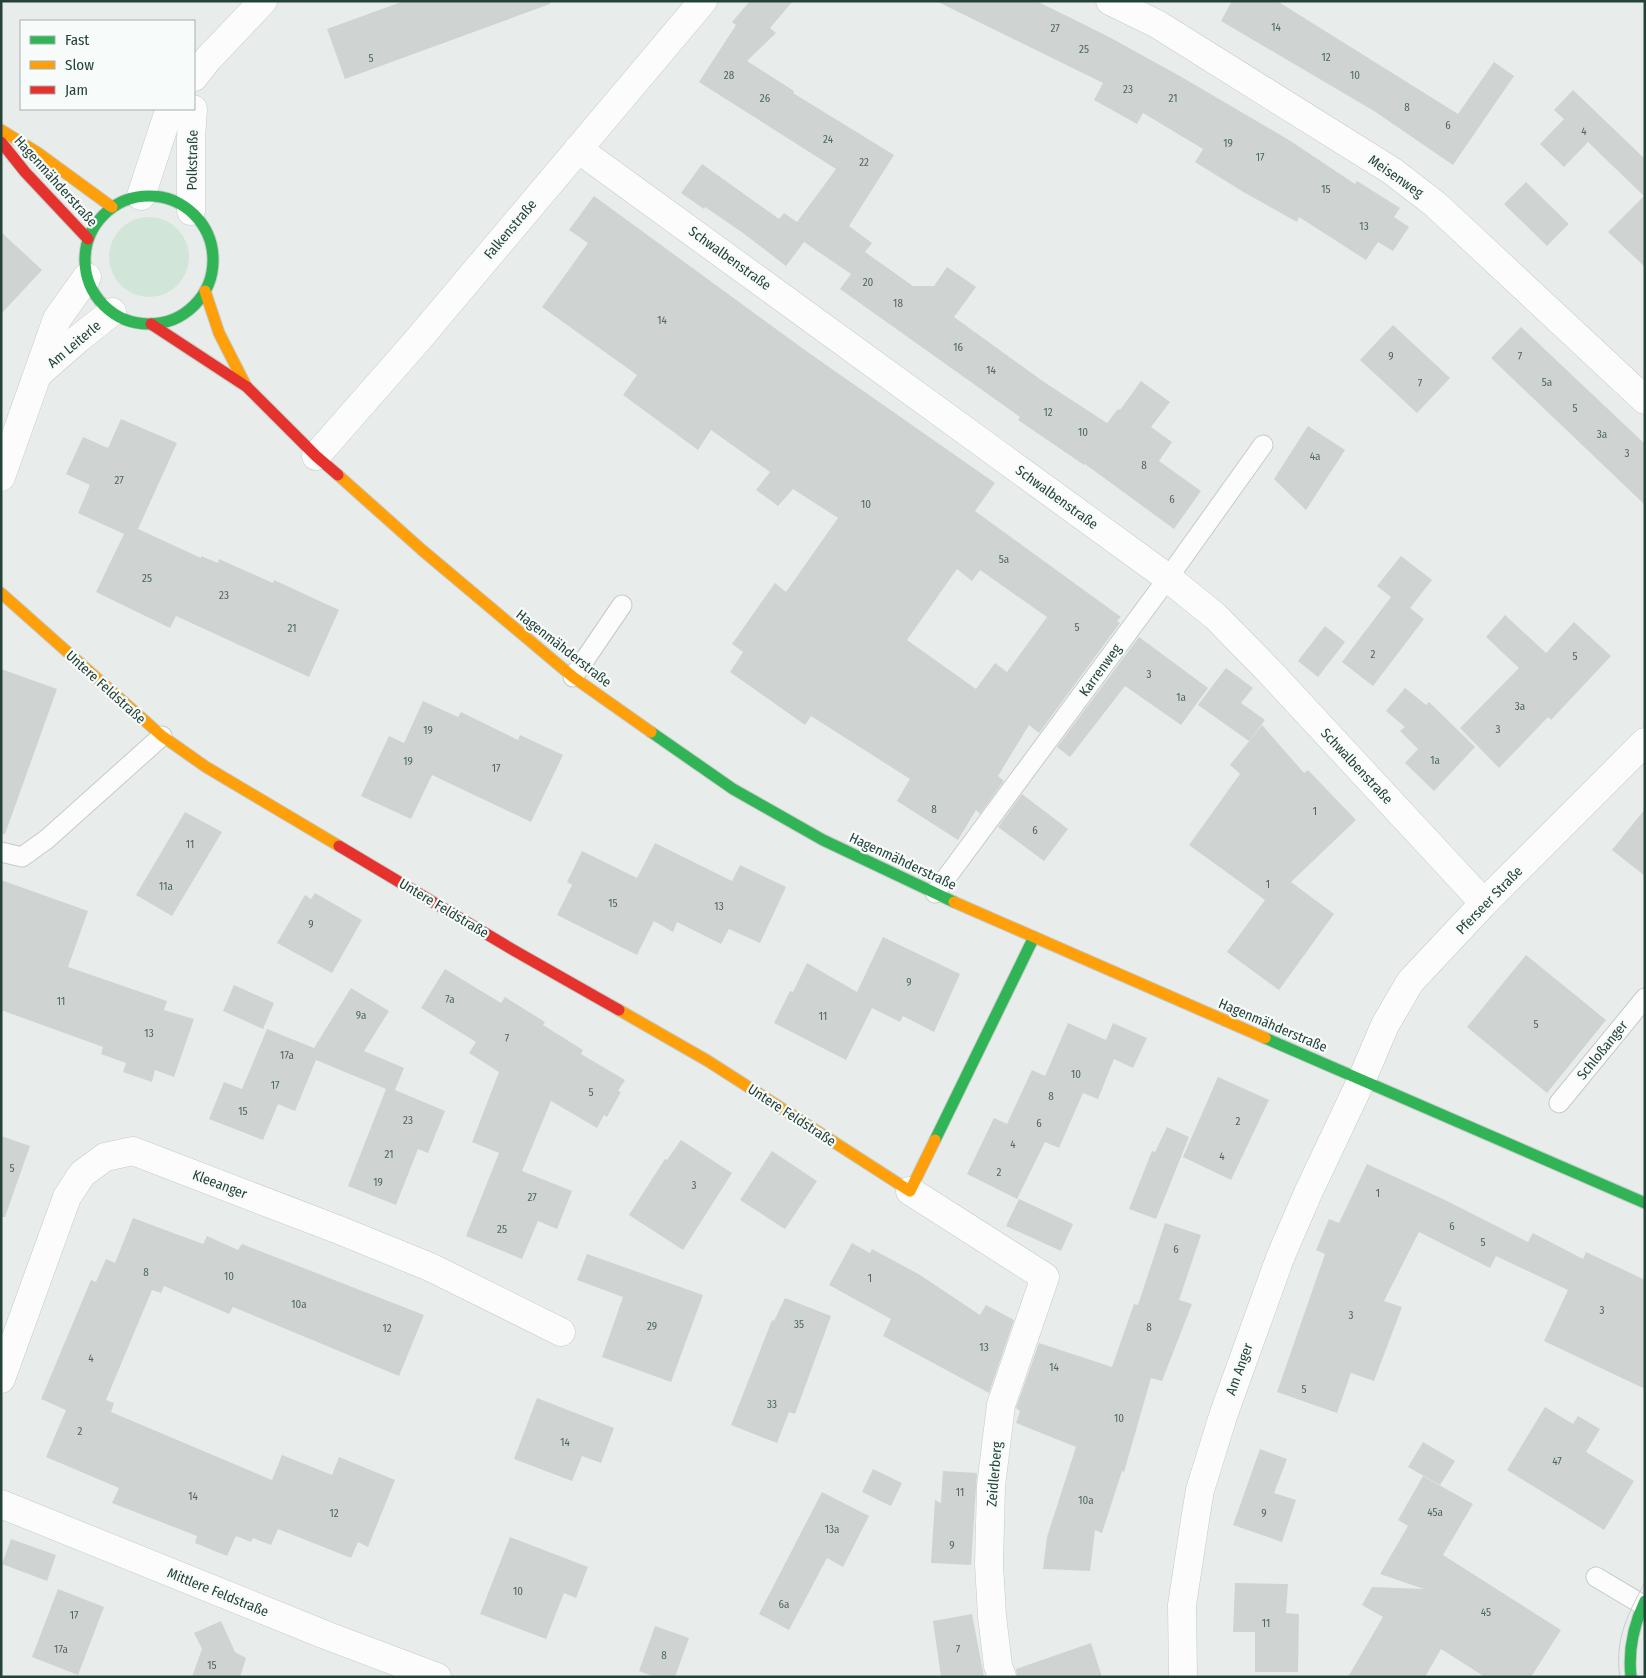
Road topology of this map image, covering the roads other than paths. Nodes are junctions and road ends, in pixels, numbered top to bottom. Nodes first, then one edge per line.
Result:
1 (263, 1) edge
2 (703, 1) edge
3 (1110, 1) edge
4 (201, 68) edge
5 (195, 101) edge
6 (170, 110) edge
7 (194, 110) edge
8 (1, 130) edge
9 (1, 142) edge
10 (578, 149) junction
11 (141, 196) junction
12 (112, 207) junction
13 (191, 211) junction
14 (88, 239) junction
15 (87, 277) junction
16 (205, 291) junction
17 (112, 312) junction
18 (151, 324) junction
19 (36, 375) junction
20 (247, 387) junction
21 (1645, 400) edge
22 (1263, 445) dead end
23 (316, 456) junction
24 (1, 477) edge
25 (1168, 578) junction
26 (1, 593) edge
27 (622, 605) dead end
28 (573, 677) junction
29 (162, 736) junction
30 (1645, 742) edge
31 (1, 852) edge
32 (936, 893) junction
33 (1484, 903) junction
34 (1034, 937) junction
35 (1645, 998) edge
36 (1362, 1079) junction
37 (1559, 1103) dead end
38 (910, 1192) junction
39 (1645, 1203) edge
40 (1046, 1277) joint
41 (561, 1332) dead end
42 (1, 1379) edge
43 (1, 1504) edge
44 (1596, 1577) dead end
45 (1644, 1603) edge
46 (436, 1677) edge
47 (1002, 1677) edge
48 (1183, 1677) edge
49 (1631, 1677) edge

1 - 4 street, Polkstraße
2 - 10 street, Falkenstraße
3 - 21 street, Meisenweg
4 - 5 street, Polkstraße
6 - 11 street, Polkstraße
7 - 13 street, Polkstraße
8 - 12 street, Hagenmähderstraße
9 - 14 street, Hagenmähderstraße
10 - 23 street, Falkenstraße
10 - 25 street, Schwalbenstraße
11 - 12 street, Hagenmähderstraße
11 - 13 street, Hagenmähderstraße
12 - 14 street, Hagenmähderstraße
13 - 16 street, Hagenmähderstraße
14 - 15 street, Hagenmähderstraße
15 - 17 street, Hagenmähderstraße
15 - 19 street, Am Leiterle
16 - 18 street, Hagenmähderstraße
16 - 20 street, Hagenmähderstraße
17 - 18 street, Hagenmähderstraße
17 - 19 street, Am Leiterle
18 - 20 street, Hagenmähderstraße
19 - 24 street, Am Leiterle
20 - 23 street, Hagenmähderstraße
22 - 25 lane, Karrenweg
23 - 28 street, Hagenmähderstraße
25 - 32 lane, Karrenweg
25 - 33 street, Schwalbenstraße
26 - 29 street, Untere Feldstraße
27 - 28 lane
28 - 32 street, Hagenmähderstraße
29 - 31 lane
29 - 38 street, Untere Feldstraße
30 - 33 street, Pferseer Straße
32 - 34 street, Hagenmähderstraße
33 - 36 street, Pferseer Straße
34 - 36 street, Hagenmähderstraße
34 - 38 street
35 - 37 lane, Schloßanger
36 - 39 street, Hagenmähderstraße
36 - 48 street, Am Anger
38 - 40 street, Untere Feldstraße
40 - 47 street, Zeidlerberg
41 - 42 street, Kleeanger
43 - 46 street, Mittlere Feldstraße
44 - 45 lane
45 - 49 street

